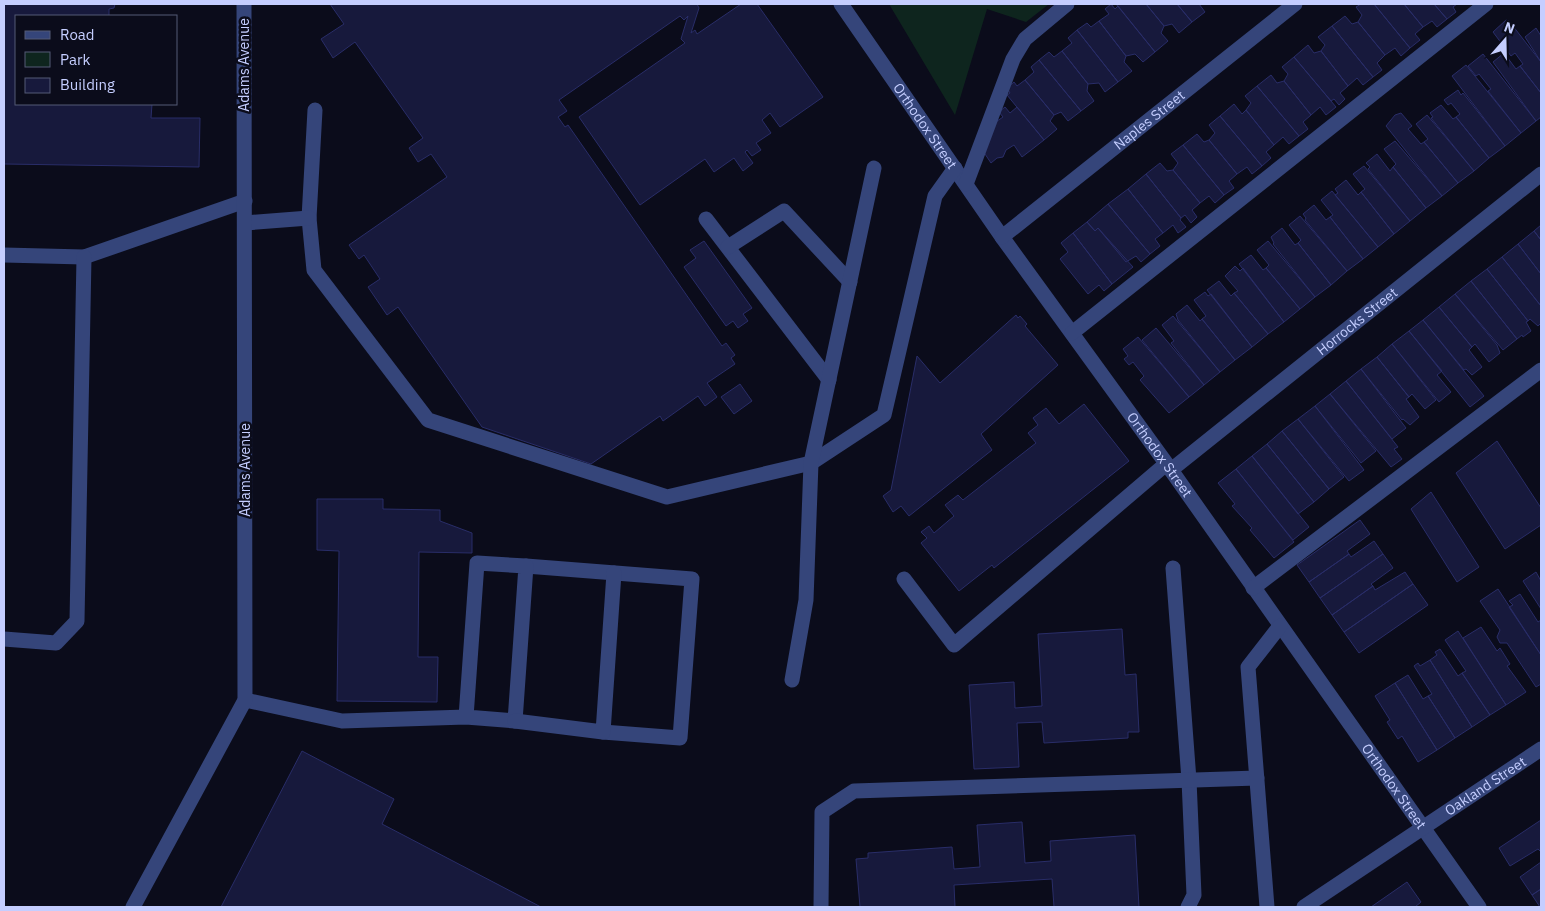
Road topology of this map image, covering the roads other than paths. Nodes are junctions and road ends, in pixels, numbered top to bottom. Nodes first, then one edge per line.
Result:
1 (244, 4) edge
2 (841, 4) edge
3 (1067, 4) edge
4 (1295, 4) edge
5 (1486, 4) edge
6 (315, 110) dead end
7 (874, 168) dead end
8 (955, 168) junction
9 (1541, 174) edge
10 (966, 184) junction
11 (245, 201) junction
12 (309, 218) junction
13 (706, 219) dead end
14 (245, 223) junction
15 (1002, 237) junction
16 (728, 247) junction
17 (4, 255) edge
18 (84, 257) junction
19 (850, 282) junction
20 (1072, 333) junction
21 (1541, 370) edge
22 (828, 380) junction
23 (811, 463) junction
24 (1169, 467) junction
25 (526, 566) junction
26 (1173, 568) dead end
27 (614, 573) junction
28 (904, 579) dead end
29 (1253, 588) junction
30 (1280, 626) junction
31 (4, 639) edge
32 (792, 680) dead end
33 (245, 700) junction
34 (466, 717) junction
35 (515, 721) junction
36 (603, 732) junction
37 (1541, 749) edge
38 (1256, 778) junction
39 (1189, 780) junction
40 (1421, 828) junction
41 (133, 907) edge
42 (821, 907) edge
43 (1188, 907) edge
44 (1267, 907) edge
45 (1304, 907) edge
46 (1479, 907) edge

1 - 11 street, Adams Avenue
2 - 8 street, Orthodox Street
3 - 10 street
4 - 15 street, Naples Street
5 - 20 street
6 - 12 street
7 - 19 street
8 - 10 street, Orthodox Street
8 - 23 street
9 - 24 street, Horrocks Street
10 - 15 street, Orthodox Street
11 - 14 street, Adams Avenue
11 - 18 street
12 - 14 street
12 - 23 street
13 - 16 street
14 - 33 street, Adams Avenue
15 - 20 street, Orthodox Street
16 - 19 street
16 - 22 street
17 - 18 street
18 - 31 street
19 - 22 street
20 - 24 street, Orthodox Street
21 - 29 street
22 - 23 street
23 - 32 street
24 - 28 street, Horrocks Street
24 - 29 street, Orthodox Street
25 - 27 street
25 - 34 street
25 - 35 street
26 - 39 street
27 - 36 street
27 - 36 street
29 - 30 street, Orthodox Street
30 - 38 street
30 - 40 street, Orthodox Street
33 - 34 street
33 - 41 street, Adams Avenue
34 - 35 street
35 - 36 street
37 - 40 street, Oakland Street
38 - 39 street
38 - 44 street
39 - 42 street
39 - 43 street
40 - 45 street, Oakland Street
40 - 46 street, Orthodox Street

